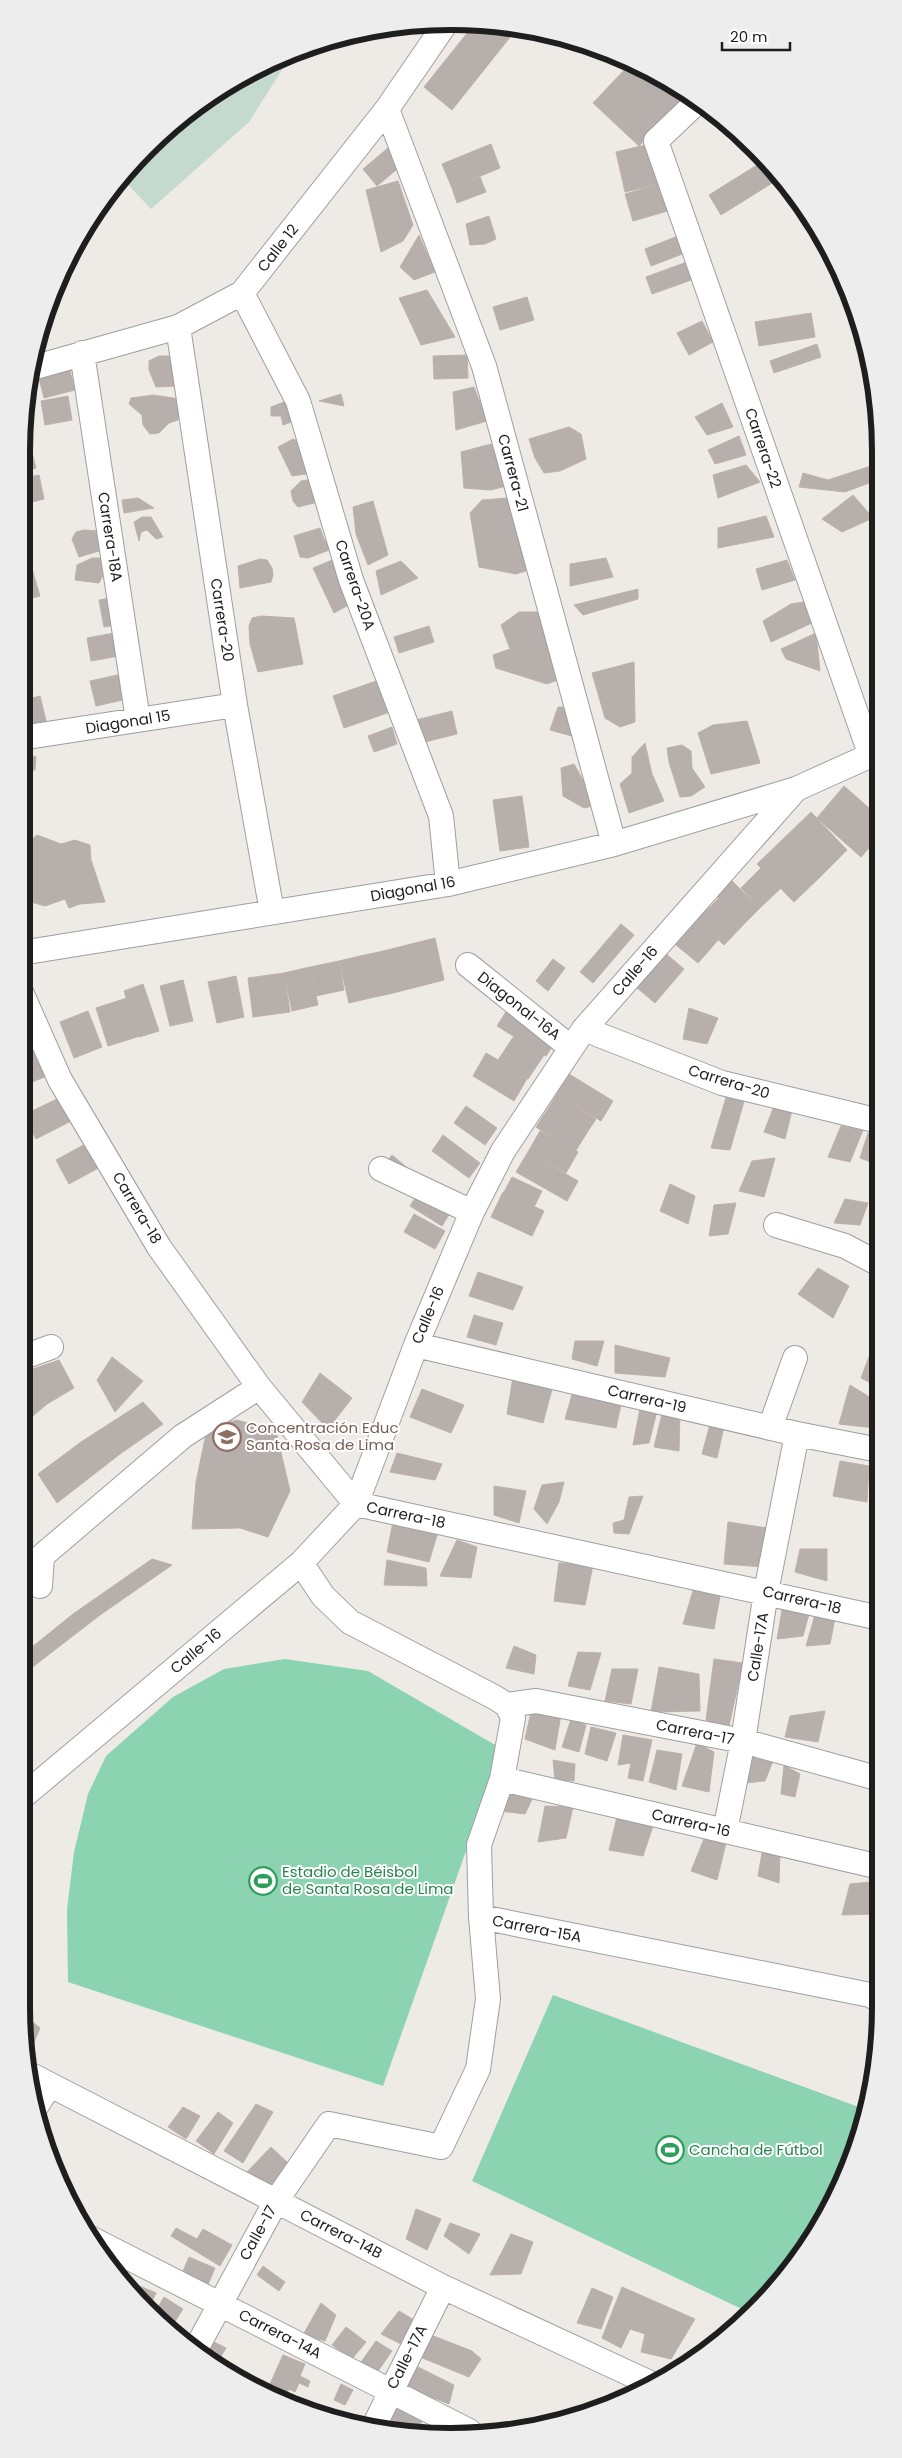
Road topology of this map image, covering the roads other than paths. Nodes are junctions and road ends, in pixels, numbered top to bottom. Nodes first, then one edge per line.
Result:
1 (441, 30) edge
2 (692, 106) edge
3 (387, 109) junction
4 (242, 293) junction
5 (178, 328) junction
6 (82, 353) junction
7 (39, 366) edge
8 (235, 705) junction
9 (138, 720) junction
10 (30, 737) edge
11 (872, 748) edge
12 (872, 755) edge
13 (796, 789) junction
14 (614, 844) junction
15 (448, 884) junction
16 (272, 912) junction
17 (30, 952) edge
18 (468, 965) dead end
19 (30, 1012) edge
20 (577, 1038) junction
21 (872, 1119) edge
22 (382, 1169) dead end
23 (472, 1212) junction
24 (776, 1225) dead end
25 (872, 1260) edge
26 (416, 1345) junction
27 (51, 1348) dead end
28 (30, 1355) edge
29 (795, 1358) dead end
30 (260, 1387) junction
31 (770, 1428) junction
32 (797, 1434) junction
33 (872, 1447) edge
34 (356, 1504) junction
35 (301, 1563) junction
36 (40, 1586) dead end
37 (766, 1592) junction
38 (872, 1616) edge
39 (507, 1705) junction
40 (743, 1741) junction
41 (872, 1777) edge
42 (502, 1779) junction
43 (30, 1790) edge
44 (725, 1831) junction
45 (872, 1865) edge
46 (481, 1917) junction
47 (872, 1997) edge
48 (40, 2089) edge
49 (276, 2201) junction
50 (104, 2245) edge
51 (443, 2287) junction
52 (220, 2303) junction
53 (199, 2344) edge
54 (645, 2381) edge
55 (390, 2390) junction
56 (375, 2421) edge
57 (462, 2428) edge

1 - 3 street, Calle 12
2 - 11 street, Carrera-22
3 - 4 street, Calle 12
3 - 14 street, Carrera-21
4 - 5 street, Calle 12
4 - 15 street, Carrera-20A
5 - 6 street, Calle 12
5 - 8 street, Carrera-20
6 - 7 street, Calle 12
6 - 9 street, Carrera-18A
8 - 9 street, Diagonal 15
8 - 16 street, Carrera-20
9 - 10 street, Diagonal 15
12 - 13 street, Diagonal 16
13 - 14 street, Diagonal 16
13 - 20 street, Calle-16
14 - 15 street, Diagonal 16
15 - 16 street, Diagonal 16
16 - 17 street, Diagonal 16
18 - 20 street, Diagonal-16A
19 - 30 street, Carrera-18
20 - 21 street, Carrera-20
20 - 23 street, Calle-16
22 - 23 street
23 - 26 street, Calle-16
24 - 25 street
26 - 31 street, Carrera-19
26 - 34 street, Calle-16
27 - 28 street
29 - 31 street
30 - 34 street, Carrera-18
30 - 36 street
31 - 32 street, Carrera-19
32 - 33 street, Carrera-19
32 - 37 street, Calle-17A
34 - 35 street, Calle-16
34 - 37 street, Carrera-18
35 - 39 street
35 - 43 street, Calle-16
37 - 38 street, Carrera-18
37 - 40 street, Calle-17A
39 - 40 street, Carrera-17
39 - 42 street, Carrera-15A
40 - 41 street, Carrera-17
40 - 44 street, Calle-17A
42 - 44 street, Carrera-16
42 - 46 street, Carrera-15A
44 - 45 street, Carrera-16
46 - 47 street, Carrera-15A
46 - 49 street, Calle-17
48 - 49 street, Carrera-14B
49 - 51 street, Carrera-14B
49 - 52 street, Calle-17
50 - 52 street, Carrera-14A
51 - 54 street, Carrera-14B
51 - 55 street, Calle-17A
52 - 53 street, Calle-17
52 - 55 street, Carrera-14A
55 - 56 street, Calle-17A
55 - 57 street, Carrera-14A

